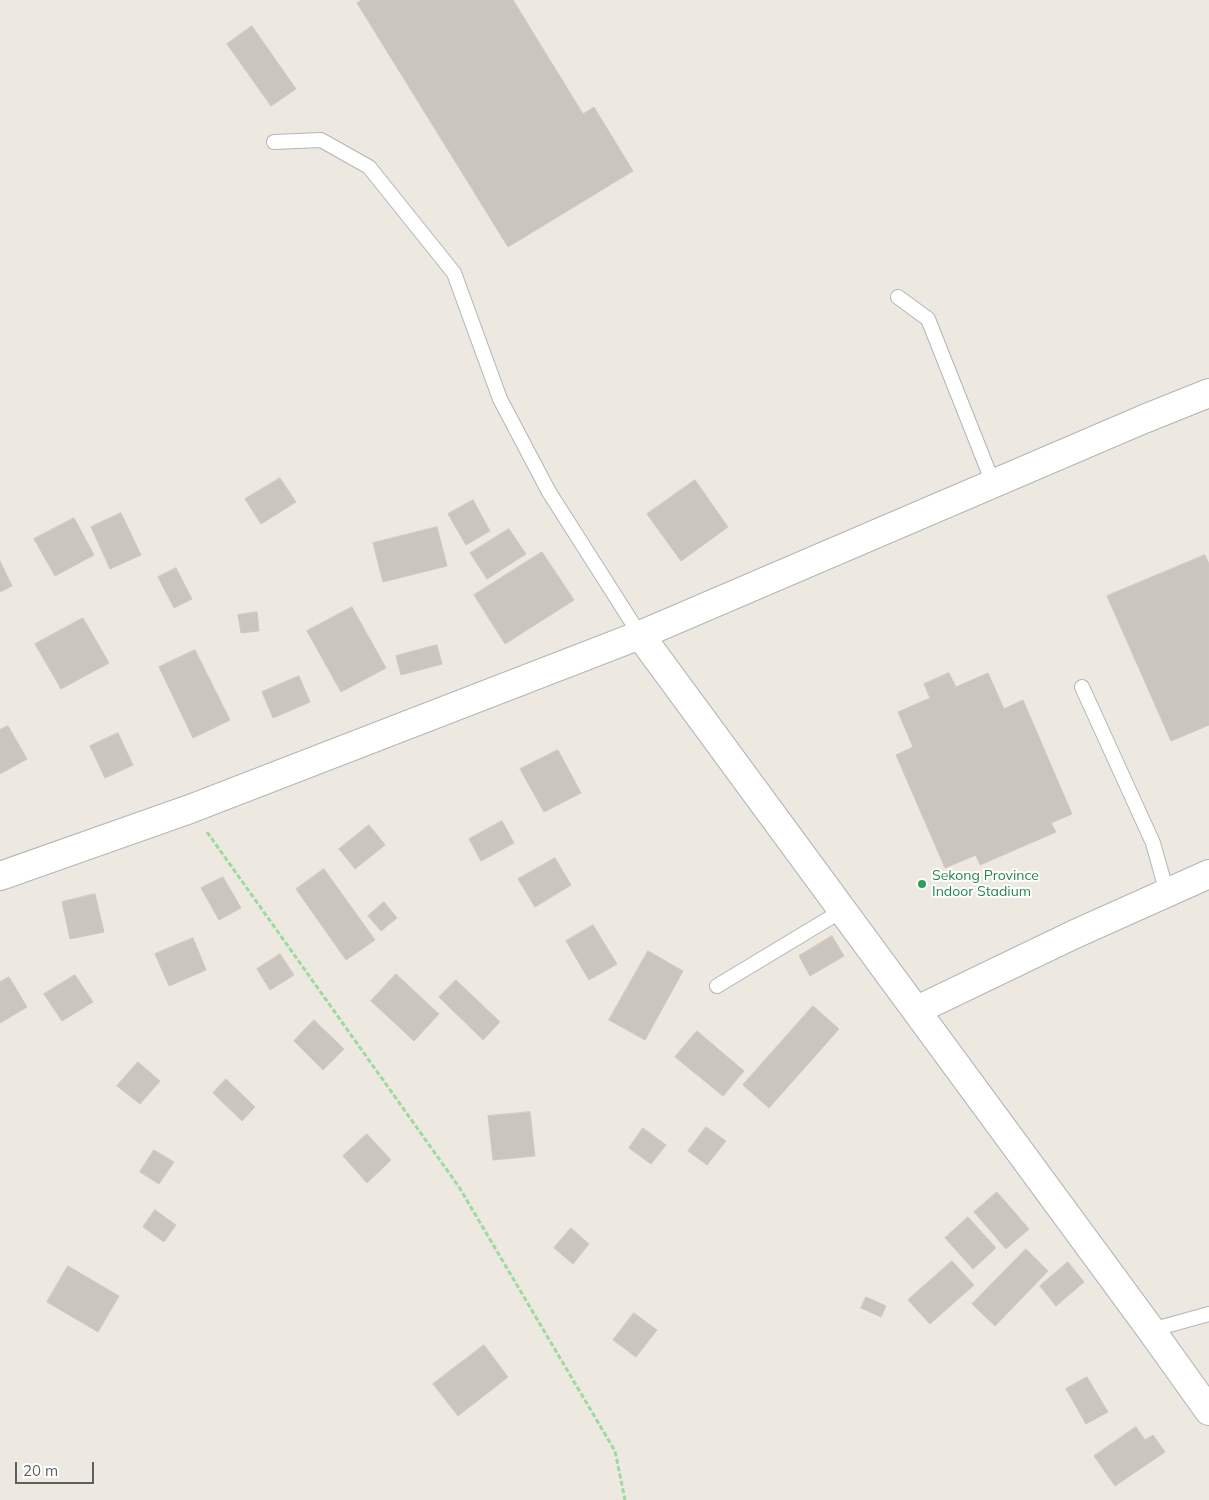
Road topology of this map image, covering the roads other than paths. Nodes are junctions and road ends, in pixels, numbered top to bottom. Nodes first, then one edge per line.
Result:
1 (274, 142) dead end
2 (898, 297) dead end
3 (1209, 393) edge
4 (993, 483) junction
5 (640, 635) junction
6 (1082, 687) dead end
7 (1209, 874) edge
8 (0, 876) edge
9 (1167, 893) junction
10 (843, 910) junction
11 (717, 986) dead end
12 (917, 1010) junction
13 (1209, 1314) edge
14 (1151, 1330) junction
15 (1209, 1411) edge

1 - 5 lane
2 - 4 lane
3 - 4 street
4 - 5 street
5 - 8 street
5 - 10 street
6 - 9 lane
7 - 9 street
9 - 12 street
10 - 11 lane
10 - 12 street
12 - 14 street
13 - 14 lane
14 - 15 street

